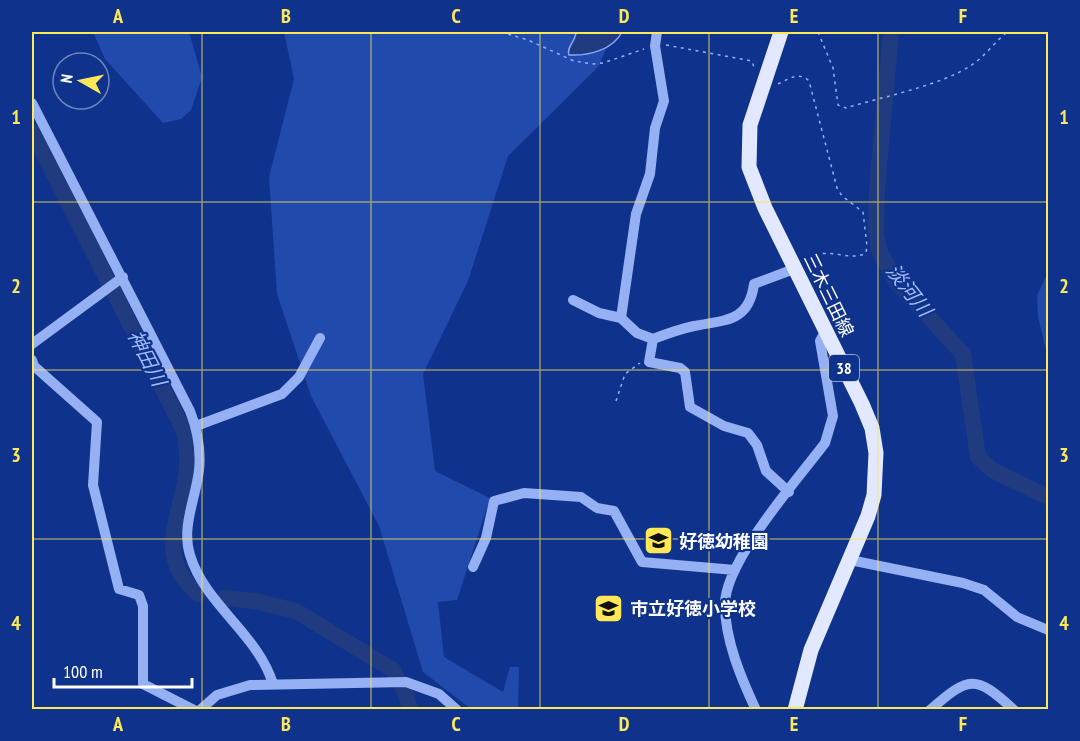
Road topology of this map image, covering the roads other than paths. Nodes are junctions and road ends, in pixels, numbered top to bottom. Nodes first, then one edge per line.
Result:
1 (657, 32) edge
2 (781, 32) edge
3 (32, 103) edge
4 (801, 271) junction
5 (114, 282) junction
6 (573, 300) dead end
7 (621, 318) junction
8 (825, 332) junction
9 (320, 338) dead end
10 (652, 339) junction
11 (32, 344) edge
12 (32, 360) edge
13 (196, 426) junction
14 (789, 492) junction
15 (850, 560) junction
16 (473, 567) dead end
17 (735, 570) junction
18 (1048, 630) edge
19 (273, 684) junction
20 (194, 710) edge
21 (200, 710) edge
22 (457, 710) edge
23 (756, 710) edge
24 (795, 710) edge
25 (930, 710) edge
26 (1014, 710) edge

1 - 7 street
2 - 4 main road, 三木三田線 / 38
3 - 5 street
4 - 8 main road, 三木三田線 / 38
4 - 10 street
5 - 11 street
5 - 13 street
6 - 7 street
7 - 10 street
8 - 14 street
8 - 15 main road, 三木三田線 / 38
9 - 13 street
10 - 14 street
12 - 20 street
13 - 19 street
14 - 17 street
15 - 18 street
15 - 24 main road, 三木三田線 / 38
16 - 17 street
17 - 23 street
19 - 21 street
19 - 22 street
25 - 26 street

